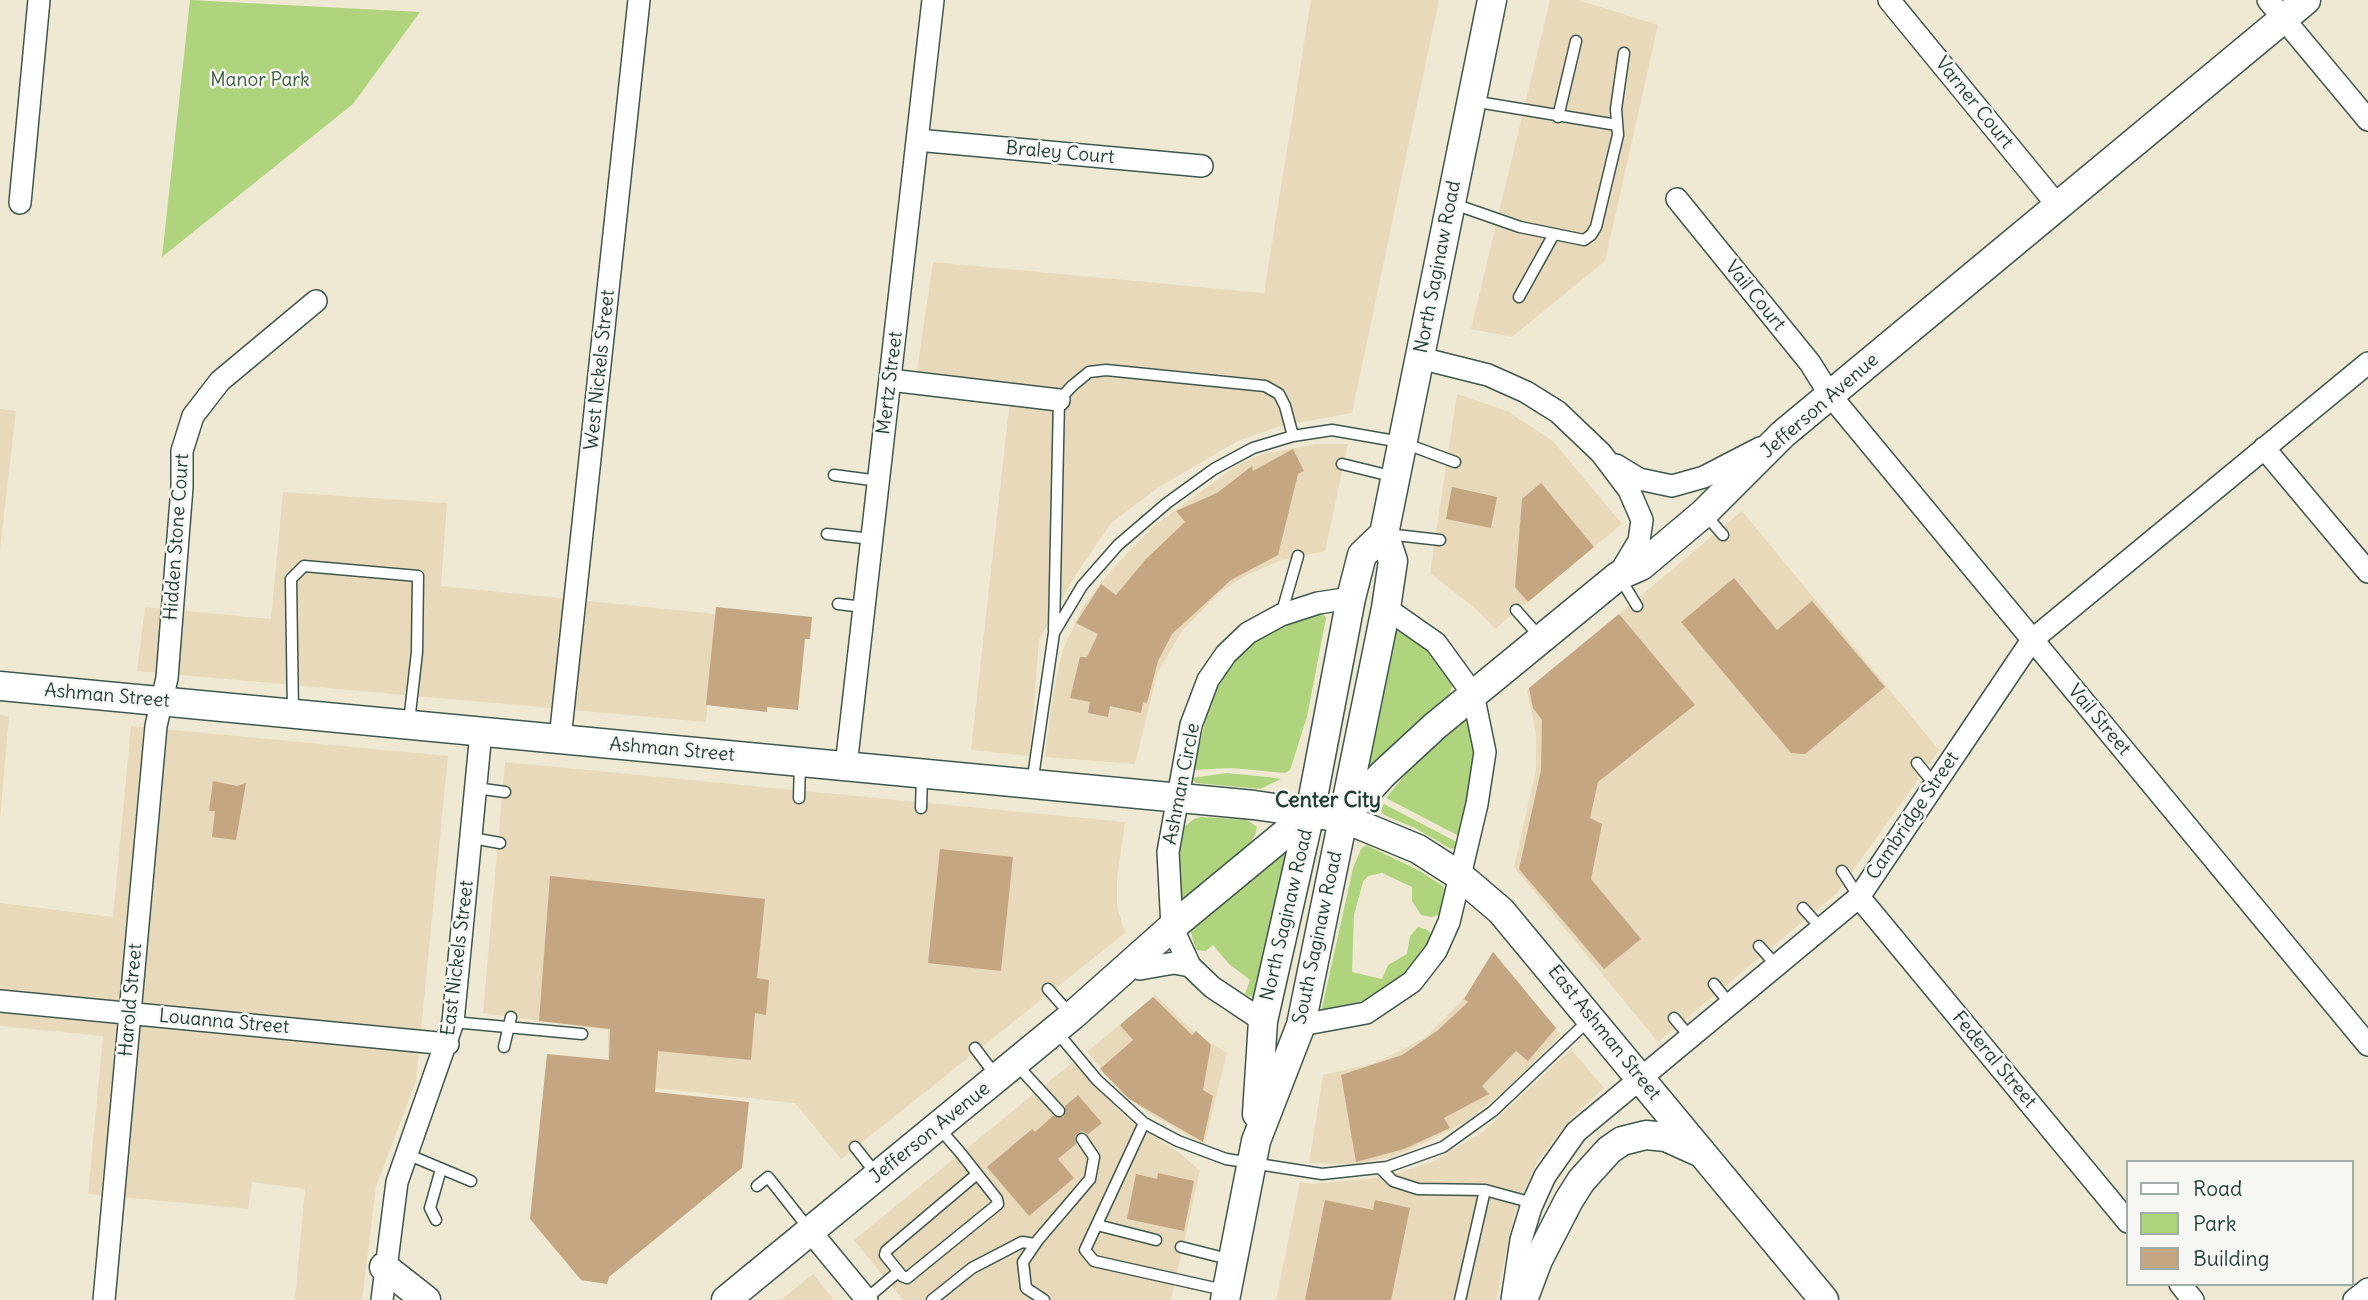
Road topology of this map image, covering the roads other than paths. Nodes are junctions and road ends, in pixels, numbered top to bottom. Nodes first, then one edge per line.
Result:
1 (39, 0) edge
2 (639, 0) edge
3 (933, 0) edge
4 (1492, 0) edge
5 (1889, 0) edge
6 (2306, 0) edge
7 (2276, 9) edge
8 (1576, 41) dead end
9 (1624, 54) dead end
10 (1472, 102) junction
11 (1558, 117) junction
12 (2368, 120) edge
13 (1617, 125) junction
14 (917, 140) junction
15 (1202, 166) dead end
16 (1676, 200) dead end
17 (20, 203) dead end
18 (1451, 204) junction
19 (2058, 206) junction
20 (1554, 234) junction
21 (1519, 297) dead end
22 (316, 301) dead end
23 (1420, 358) junction
24 (2368, 363) edge
25 (890, 380) junction
26 (1830, 395) junction
27 (1059, 400) junction
28 (1783, 434) junction
29 (1293, 436) junction
30 (1401, 442) junction
31 (2264, 448) junction
32 (1601, 453) junction
33 (1455, 461) dead end
34 (1342, 464) dead end
35 (834, 475) dead end
36 (1395, 477) junction
37 (878, 481) junction
38 (1704, 513) junction
39 (827, 534) dead end
40 (1384, 534) junction
41 (1723, 535) dead end
42 (872, 539) junction
43 (1440, 540) dead end
44 (1298, 556) dead end
45 (2368, 572) edge
46 (1618, 576) junction
47 (1351, 598) junction
48 (838, 604) dead end
49 (1637, 606) dead end
50 (864, 607) junction
51 (1386, 608) junction
52 (1516, 610) dead end
53 (1281, 615) junction
54 (1054, 633) junction
55 (1541, 639) junction
56 (2032, 640) junction
57 (0, 686) edge
58 (1473, 694) junction
59 (162, 701) junction
60 (293, 714) junction
61 (409, 725) junction
62 (481, 732) junction
63 (560, 739) junction
64 (800, 762) junction
65 (1917, 763) dead end
66 (846, 766) junction
67 (922, 773) junction
68 (1032, 784) junction
69 (1934, 784) junction
70 (476, 789) junction
71 (505, 792) dead end
72 (799, 797) dead end
73 (1178, 798) junction
74 (921, 808) dead end
75 (1310, 813) junction
76 (1343, 818) junction
77 (472, 838) junction
78 (500, 843) dead end
79 (1842, 871) dead end
80 (1460, 876) junction
81 (1859, 897) junction
82 (1803, 908) dead end
83 (1172, 927) junction
84 (1821, 928) junction
85 (1759, 946) dead end
86 (1131, 965) junction
87 (1776, 965) junction
88 (1191, 966) junction
89 (1714, 984) dead end
90 (1048, 989) dead end
91 (0, 1001) edge
92 (1730, 1004) junction
93 (130, 1013) junction
94 (1592, 1018) junction
95 (1674, 1018) dead end
96 (1263, 1021) junction
97 (453, 1022) junction
98 (509, 1022) junction
99 (1064, 1023) junction
100 (1301, 1025) junction
101 (583, 1034) dead end
102 (1690, 1037) junction
103 (448, 1044) junction
104 (2368, 1045) edge
105 (504, 1047) dead end
106 (975, 1048) dead end
107 (1007, 1071) junction
108 (1641, 1078) junction
109 (1059, 1111) dead end
110 (1144, 1123) junction
111 (938, 1126) junction
112 (1082, 1139) dead end
113 (855, 1147) dead end
114 (1254, 1152) junction
115 (409, 1154) junction
116 (1703, 1154) junction
117 (1380, 1168) junction
118 (441, 1169) junction
119 (977, 1174) junction
120 (878, 1175) junction
121 (471, 1181) dead end
122 (757, 1186) dead end
123 (1485, 1190) junction
124 (1533, 1202) junction
125 (436, 1220) dead end
126 (2126, 1220) edge
127 (1097, 1225) junction
128 (810, 1231) junction
129 (1156, 1240) dead end
130 (1035, 1244) junction
131 (1181, 1247) dead end
132 (1233, 1260) junction
133 (384, 1267) junction
134 (898, 1272) junction
135 (2182, 1286) edge
136 (2368, 1289) edge
137 (1225, 1295) edge
138 (866, 1299) edge
139 (104, 1300) edge
140 (382, 1300) edge
141 (426, 1300) edge
142 (726, 1300) edge
143 (932, 1300) edge
144 (1044, 1300) edge
145 (1460, 1300) edge
146 (1513, 1300) edge
147 (1522, 1300) edge
148 (1824, 1300) edge
149 (2193, 1300) edge
150 (2354, 1300) edge

1 - 17 street
2 - 63 street, West Nickels Street
3 - 14 street, Mertz Street
4 - 10 street, North Saginaw Road
5 - 19 street, Varner Court
6 - 7 street, Jefferson Avenue
7 - 12 street
7 - 19 street, Jefferson Avenue
8 - 11 lane
9 - 13 lane
10 - 11 lane
10 - 18 street, North Saginaw Road
11 - 13 lane
13 - 20 lane
14 - 15 street, Braley Court
14 - 25 street, Mertz Street
16 - 26 street, Vail Court
18 - 20 lane
18 - 23 street, North Saginaw Road
19 - 26 street, Jefferson Avenue
20 - 21 lane
22 - 59 street, Hidden Stone Court
23 - 30 street, North Saginaw Road
23 - 32 street
24 - 31 street, Cambridge Street
25 - 27 street
25 - 37 street, Mertz Street
26 - 28 street, Jefferson Avenue
26 - 56 street, Vail Street
27 - 29 lane
27 - 54 lane
28 - 32 street
28 - 38 street, Jefferson Avenue
29 - 30 lane
29 - 54 lane
30 - 33 lane
30 - 36 street, North Saginaw Road
31 - 45 street
31 - 56 street, Cambridge Street
32 - 46 street
34 - 36 lane
35 - 37 lane
36 - 40 street, North Saginaw Road
37 - 42 street, Mertz Street
38 - 41 lane
38 - 46 street, Jefferson Avenue
39 - 42 lane
40 - 43 lane
40 - 47 street, North Saginaw Road
40 - 51 street, North Saginaw Road
42 - 50 street, Mertz Street
44 - 53 lane
46 - 49 lane
46 - 55 street, Jefferson Avenue
47 - 53 street, Ashman Circle
47 - 75 street, North Saginaw Road
48 - 50 lane
50 - 66 street, Mertz Street
51 - 58 street
51 - 76 street, North Saginaw Road
52 - 55 lane
53 - 73 street, Ashman Circle
54 - 68 lane
55 - 58 street, Jefferson Avenue
56 - 69 street, Cambridge Street
56 - 104 street, Vail Street
57 - 59 street, Ashman Street
58 - 76 street, Jefferson Avenue
58 - 80 street
59 - 60 street, Ashman Street
59 - 93 street, Harold Street
60 - 61 street, Ashman Street
60 - 61 lane
61 - 62 street, Ashman Street
62 - 63 street, Ashman Street
62 - 70 street, East Nickels Street
63 - 64 street, Ashman Street
64 - 66 street, Ashman Street
64 - 72 lane
65 - 69 lane
66 - 67 street, Ashman Street
67 - 68 street, Ashman Street
67 - 74 lane
68 - 73 street, Ashman Street
69 - 81 street, Cambridge Street
70 - 71 lane
70 - 77 street, East Nickels Street
73 - 75 street, Ashman Street
73 - 83 street, Ashman Circle
75 - 76 street, Ashman Street
75 - 83 street, Jefferson Avenue
75 - 96 street, North Saginaw Road
76 - 80 street, East Ashman Street
76 - 100 street, South Saginaw Road
77 - 78 lane
77 - 97 street, East Nickels Street
79 - 81 lane
80 - 94 street, East Ashman Street
80 - 100 street
81 - 84 street, Cambridge Street
81 - 126 street, Federal Street
82 - 84 lane
83 - 86 street, Jefferson Avenue
83 - 88 street, Ashman Circle
84 - 87 street, Cambridge Street
85 - 87 lane
86 - 88 street
86 - 99 street, Jefferson Avenue
87 - 92 street, Cambridge Street
88 - 96 street, Ashman Circle
89 - 92 lane
90 - 99 lane
91 - 93 street, Louanna Street
92 - 102 street, Cambridge Street
93 - 103 street, Louanna Street
93 - 139 street, Harold Street
94 - 108 street, East Ashman Street
94 - 117 lane
95 - 102 lane
96 - 114 street, North Saginaw Road
97 - 98 lane
97 - 103 street, East Nickels Street
98 - 101 lane
98 - 105 lane
99 - 107 street, Jefferson Avenue
99 - 110 lane
100 - 114 street, South Saginaw Road
102 - 108 street, Cambridge Street
103 - 115 street, East Nickels Street
106 - 107 lane
107 - 109 lane
107 - 111 street, Jefferson Avenue
108 - 116 street, East Ashman Street
108 - 124 street, Cambridge Street
110 - 114 lane
110 - 127 lane
111 - 119 lane
111 - 120 street, Jefferson Avenue
112 - 130 lane
113 - 120 lane
114 - 117 lane
114 - 132 street, South Saginaw Road
115 - 118 lane
115 - 133 street, East Nickels Street
116 - 147 street
116 - 148 street, East Ashman Street
117 - 123 lane
118 - 121 lane
118 - 125 lane
119 - 134 lane
119 - 134 lane
120 - 128 street, Jefferson Avenue
122 - 128 lane
123 - 124 lane
123 - 145 lane
124 - 146 street, Cambridge Street
127 - 129 lane
127 - 137 lane
128 - 138 street
128 - 142 street, Jefferson Avenue
130 - 143 lane
130 - 144 lane
131 - 132 lane
132 - 137 street, South Saginaw Road
133 - 140 street, East Nickels Street
133 - 141 street
134 - 138 lane
135 - 149 street
136 - 150 street

